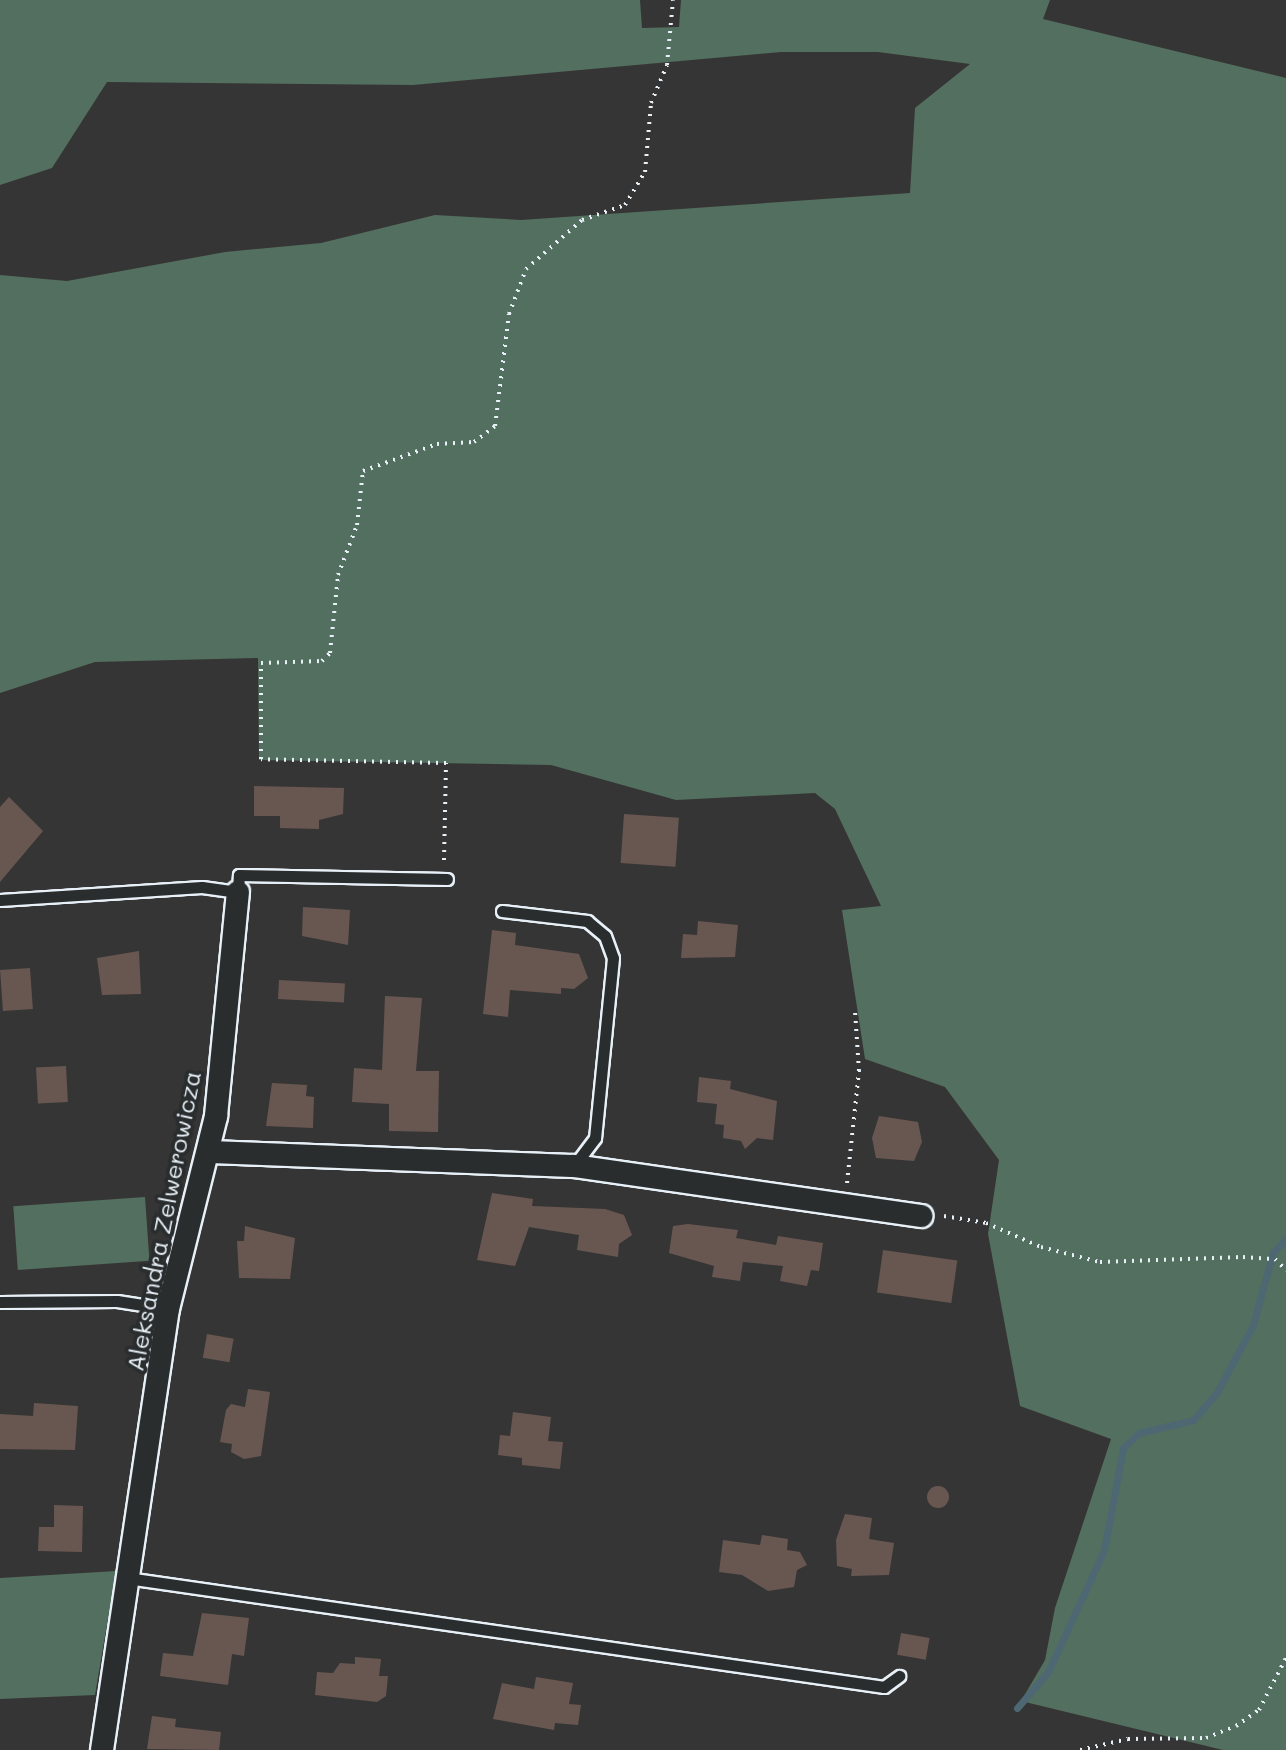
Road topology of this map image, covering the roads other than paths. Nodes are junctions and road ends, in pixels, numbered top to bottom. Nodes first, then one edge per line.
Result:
1 (447, 879) road end
2 (238, 892) junction
3 (0, 900) edge
4 (502, 911) dead end
5 (209, 1152) junction
6 (574, 1166) junction
7 (921, 1216) road end
8 (0, 1302) edge
9 (168, 1309) junction
10 (127, 1578) junction
11 (899, 1676) dead end
12 (102, 1750) edge

1 - 2 lane
2 - 3 lane
2 - 5 street, Aleksandra Zelwerowicza
4 - 6 lane
5 - 6 street
5 - 9 street, Aleksandra Zelwerowicza
6 - 7 street
8 - 9 lane
9 - 10 street, Aleksandra Zelwerowicza
10 - 11 lane
10 - 12 street, Aleksandra Zelwerowicza

